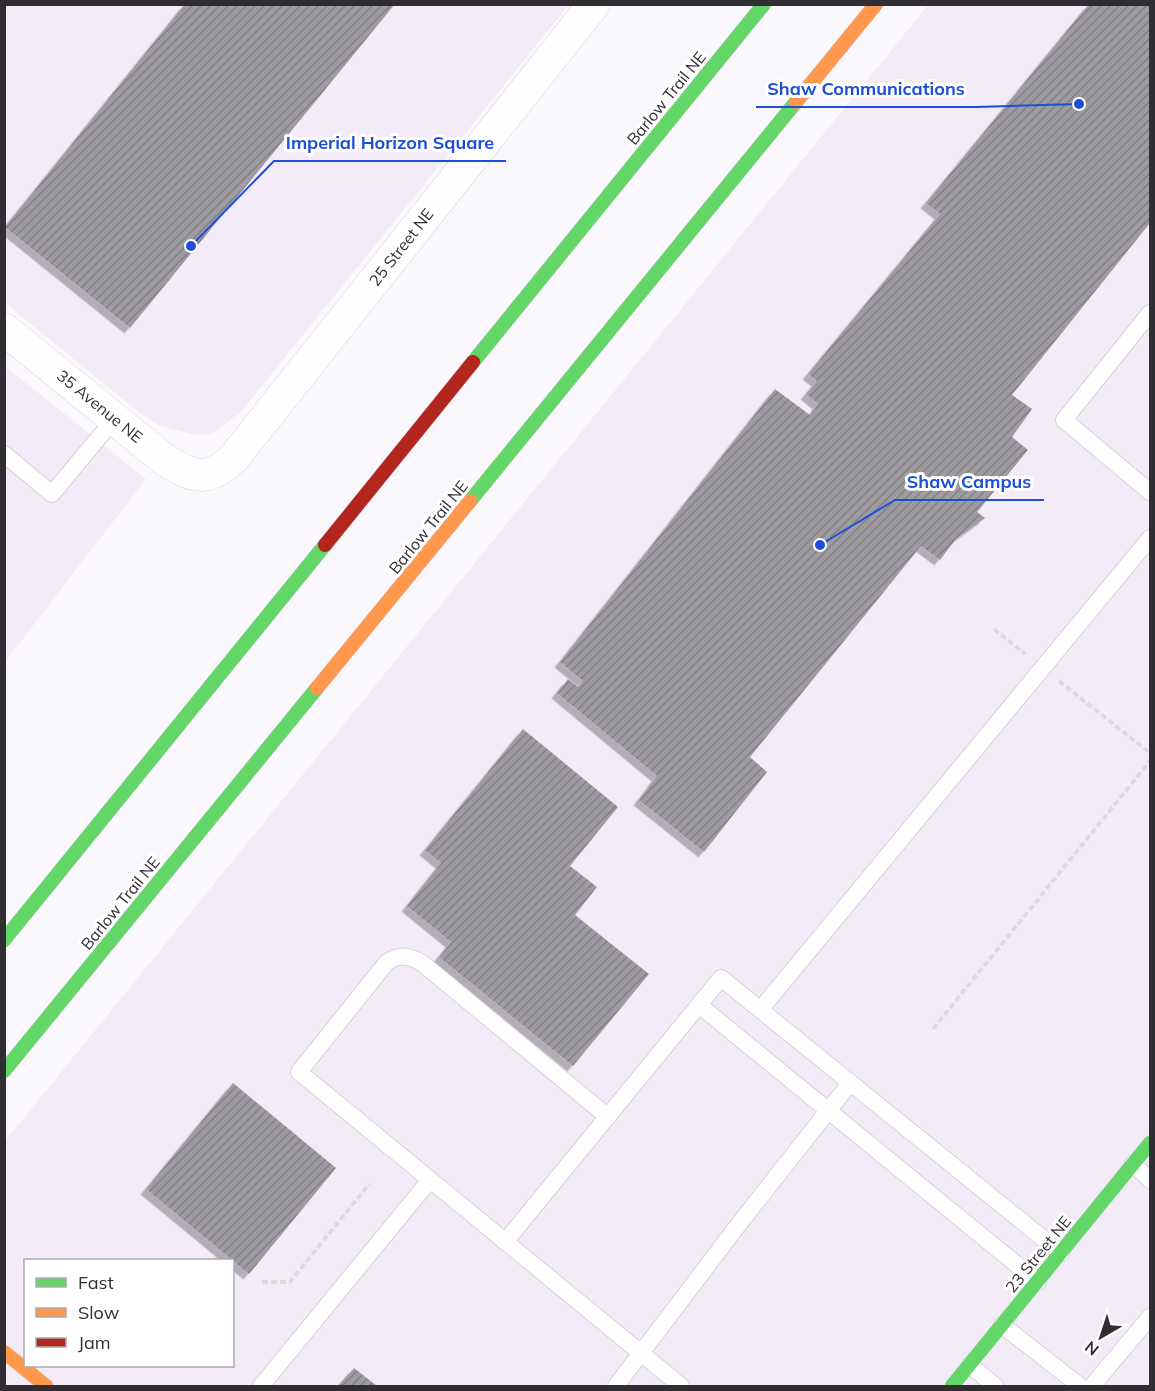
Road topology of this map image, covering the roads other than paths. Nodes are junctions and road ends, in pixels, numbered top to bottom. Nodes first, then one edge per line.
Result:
1 (594, 4) edge
2 (764, 4) edge
3 (876, 4) edge
4 (1150, 313) edge
5 (4, 329) edge
6 (115, 418) junction
7 (4, 454) edge
8 (199, 476) joint
9 (1150, 492) edge
10 (1150, 538) edge
11 (69, 861) junction
12 (4, 940) edge
13 (10, 954) dead end
14 (699, 1005) junction
15 (760, 1010) junction
16 (4, 1071) edge
17 (850, 1083) junction
18 (827, 1111) junction
19 (608, 1117) junction
20 (1150, 1143) edge
21 (1133, 1164) junction
22 (430, 1180) junction
23 (1150, 1180) edge
24 (506, 1242) junction
25 (1061, 1253) junction
26 (1038, 1282) junction
27 (1150, 1317) edge
28 (1002, 1325) junction
29 (4, 1352) edge
30 (642, 1354) junction
31 (970, 1365) junction
32 (46, 1386) edge
33 (261, 1386) edge
34 (616, 1386) edge
35 (681, 1386) edge
36 (952, 1386) edge
37 (995, 1386) edge
38 (1080, 1386) edge
39 (1092, 1386) edge

1 - 8 street, 25 Street NE
2 - 11 main road, Barlow Trail NE
3 - 16 main road, Barlow Trail NE
4 - 9 lane
5 - 6 street, 35 Avenue NE
6 - 7 lane
6 - 8 street, 35 Avenue NE
10 - 15 lane
11 - 12 main road, Barlow Trail NE
11 - 13 main road
14 - 15 lane
14 - 18 lane
14 - 19 lane
15 - 17 lane
17 - 18 lane
17 - 25 lane
18 - 26 lane
18 - 30 lane
19 - 22 lane
19 - 24 lane
20 - 21 main road, 23 Street NE
21 - 23 lane
21 - 25 main road, 23 Street NE
22 - 24 lane
22 - 33 lane
24 - 30 lane
25 - 26 main road, 23 Street NE
26 - 28 main road, 23 Street NE
27 - 39 lane
28 - 31 main road, 23 Street NE
28 - 38 lane
29 - 32 main road
30 - 34 lane
30 - 35 lane
31 - 36 main road, 23 Street NE
31 - 37 lane

